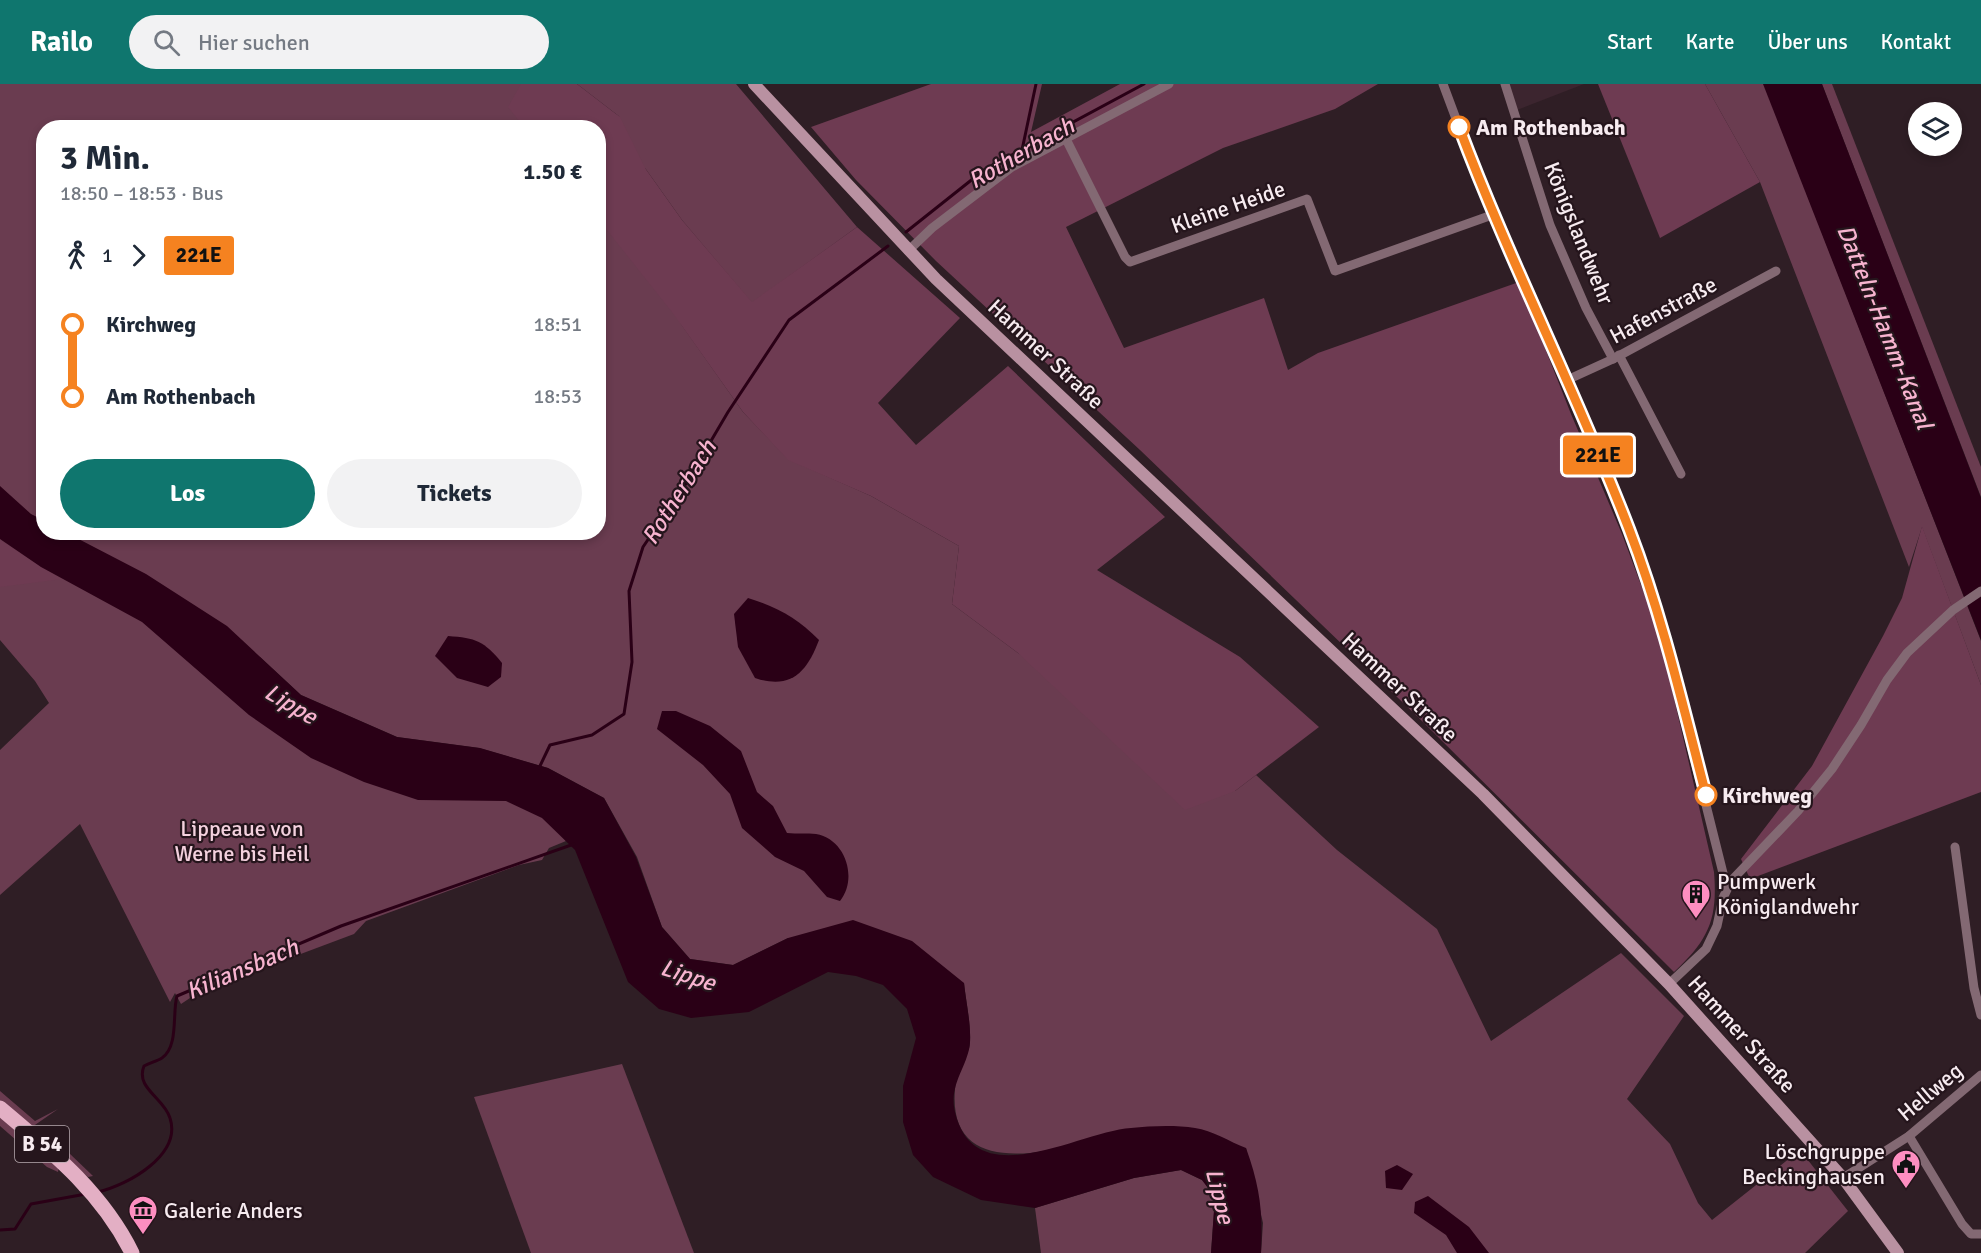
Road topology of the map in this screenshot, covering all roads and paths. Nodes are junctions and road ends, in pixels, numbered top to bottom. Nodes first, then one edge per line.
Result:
1 (753, 84) edge
2 (1169, 84) edge
3 (1443, 84) edge
4 (1505, 84) edge
5 (1065, 139) junction
6 (1492, 215) junction
7 (908, 250) junction
8 (1776, 271) dead end
9 (1616, 357) junction
10 (1567, 380) junction
11 (1681, 474) dead end
12 (1981, 591) edge
13 (1955, 847) dead end
14 (1727, 889) junction
15 (1669, 984) junction
16 (1981, 1015) edge
17 (1981, 1075) edge
18 (0, 1108) edge
19 (1909, 1136) junction
20 (1843, 1178) junction
21 (1981, 1234) edge
22 (132, 1253) edge
23 (1898, 1253) edge

1 - 7 main road, Hammer Straße
2 - 5 street
3 - 6 street
4 - 9 street, Königslandwehr
5 - 6 street, Kleine Heide
5 - 7 street
6 - 10 street
7 - 15 main road, Hammer Straße
8 - 9 street, Hafenstraße
9 - 10 street, Hafenstraße
9 - 11 street, Königslandwehr
10 - 14 street
12 - 14 street
13 - 16 street
14 - 15 street
15 - 20 main road, Hammer Straße
17 - 19 street, Hellweg
18 - 22 main road, B 54
19 - 20 street, Hellweg
19 - 21 street
20 - 23 main road, Hammer Straße

